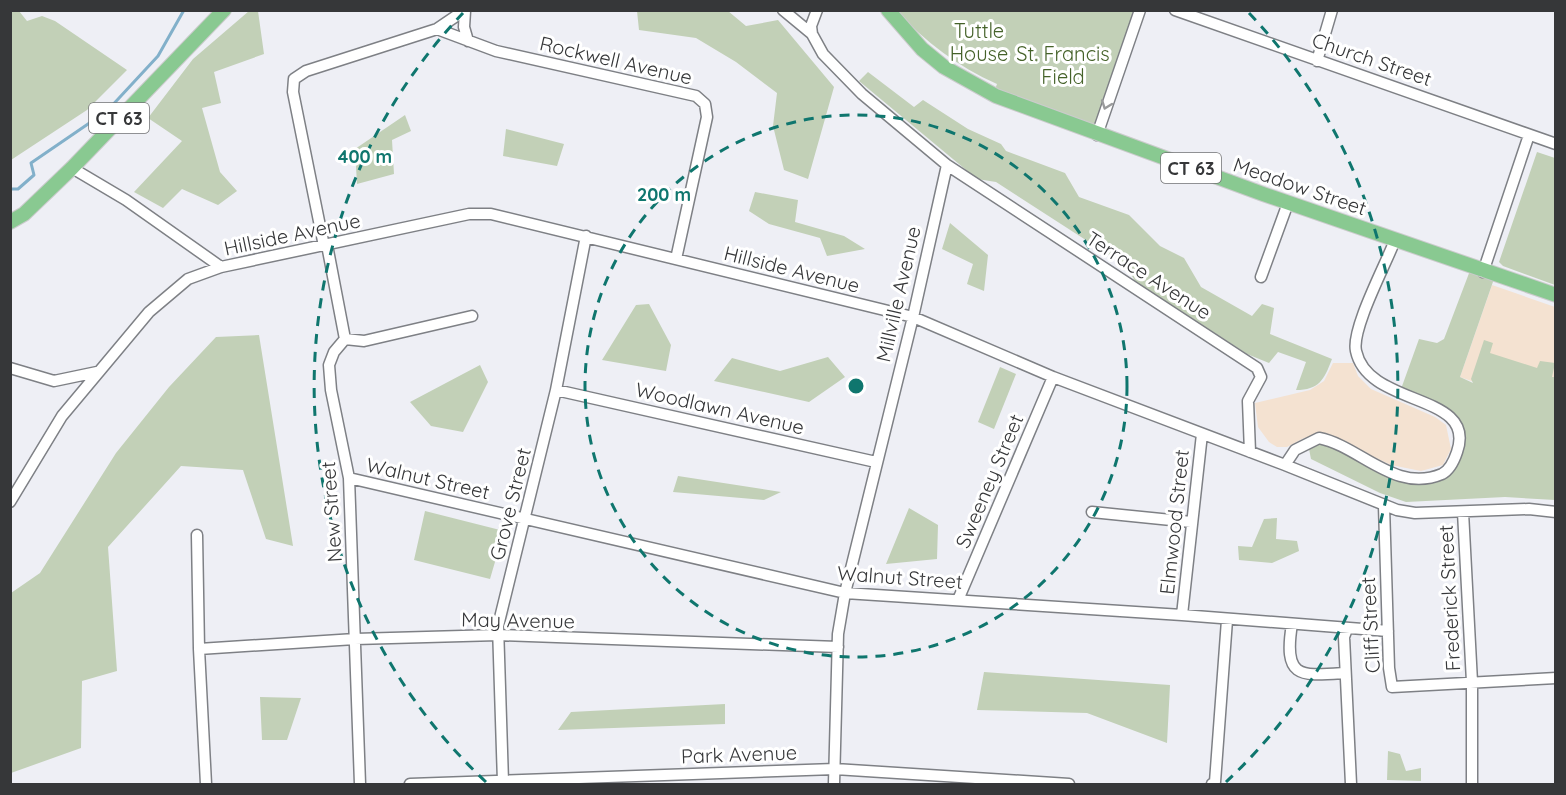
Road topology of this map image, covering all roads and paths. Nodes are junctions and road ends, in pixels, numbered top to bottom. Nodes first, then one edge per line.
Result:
1 (224, 10) edge
2 (783, 10) edge
3 (817, 10) edge
4 (888, 10) edge
5 (1140, 10) edge
6 (1175, 10) edge
7 (1332, 10) edge
8 (465, 11) edge
9 (437, 29) junction
10 (812, 34) junction
11 (468, 41) junction
12 (1317, 61) junction
13 (1097, 135) junction
14 (1528, 135) junction
15 (1556, 144) edge
16 (947, 165) junction
17 (72, 168) junction
18 (1288, 203) junction
19 (10, 222) edge
20 (586, 237) junction
21 (1395, 240) junction
22 (325, 245) junction
23 (676, 260) junction
24 (221, 267) junction
25 (1484, 272) junction
26 (1261, 277) dead end
27 (1556, 295) edge
28 (472, 316) dead end
29 (913, 317) junction
30 (345, 339) junction
31 (10, 368) edge
32 (97, 372) junction
33 (1053, 376) junction
34 (556, 390) junction
35 (1202, 434) junction
36 (1250, 452) junction
37 (876, 462) junction
38 (1285, 465) junction
39 (349, 478) junction
40 (10, 502) edge
41 (1384, 506) junction
42 (1092, 512) dead end
43 (1463, 512) junction
44 (1556, 512) edge
45 (525, 518) junction
46 (1191, 522) junction
47 (197, 535) dead end
48 (844, 593) junction
49 (958, 600) junction
50 (1182, 615) junction
51 (1227, 620) junction
52 (1292, 624) junction
53 (1347, 629) junction
54 (1388, 632) junction
55 (498, 635) junction
56 (355, 639) junction
57 (838, 647) junction
58 (199, 650) junction
59 (1345, 673) junction
60 (1556, 678) edge
61 (1472, 682) junction
62 (835, 769) junction
63 (503, 782) junction
64 (207, 784) edge
65 (360, 784) edge
66 (410, 784) edge
67 (834, 784) edge
68 (1070, 784) edge
69 (1212, 784) edge
70 (1351, 784) edge
71 (1472, 784) edge

1 - 17 main road, CT 63
2 - 10 street
3 - 10 street
4 - 13 main road, Meadow Street / CT 63
5 -> 13 street
6 - 12 street, Church Street
7 - 12 street
8 - 9 street
8 - 11 street
9 - 11 street, Rockwell Avenue
9 - 22 street
10 - 16 street
11 - 23 street, Rockwell Avenue
12 - 14 street, Church Street
13 - 18 main road, Meadow Street / CT 63
14 - 15 street, Church Street
14 - 25 street
16 - 29 street, Millville Avenue
16 - 36 street, Terrace Avenue
17 - 19 main road, CT 63
17 - 24 street
18 - 21 main road, Meadow Street / CT 63
18 - 26 street
20 - 22 street, Hillside Avenue
20 - 23 street, Hillside Avenue
20 - 34 street, Grove Street
21 - 25 main road, Meadow Street / CT 63
21 - 38 street
22 - 24 street, Hillside Avenue
22 - 30 street
23 - 29 street, Hillside Avenue
24 - 32 street, Hillside Avenue
25 - 27 main road, Meadow Street / CT 63
28 - 30 street
29 - 33 street, Hillside Avenue
29 - 37 street, Millville Avenue
30 - 39 street, New Street
31 - 32 street
32 - 40 street, Hillside Avenue
33 - 35 street, Hillside Avenue
33 - 49 street, Sweeney Street
34 - 37 street, Woodlawn Avenue
34 - 45 street, Grove Street
35 - 36 street, Hillside Avenue
35 - 46 street, Elmwood Street
36 - 38 street, Hillside Avenue
37 - 48 street, Millville Avenue
38 - 41 street, Hillside Avenue
39 - 45 street, Walnut Street
39 - 56 street, New Street
41 - 43 street, Hillside Avenue
41 - 54 street, Cliff Street
42 - 46 street
43 - 44 street, Hillside Avenue
43 - 61 street, Frederick Street
45 - 48 street, Walnut Street
45 - 55 street, Grove Street
46 - 50 street, Elmwood Street
47 - 58 street
48 - 49 street, Walnut Street
48 - 57 street, Millville Avenue
49 - 50 street, Walnut Street
50 - 51 street, Walnut Street
51 - 52 street, Walnut Street
51 - 69 street
52 - 53 street, Walnut Street
52 - 59 street
53 - 54 street, Walnut Street
53 - 59 street
54 - 61 street, Cliff Street
55 - 56 street, May Avenue
55 - 57 street, May Avenue
55 - 63 street, Grove Street
56 - 58 street, May Avenue
56 - 65 street, New Street
57 - 62 street, Millville Avenue
58 - 64 street
59 - 70 street
60 - 61 street, Cliff Street
61 - 71 street, Frederick Street
62 - 63 street, Park Avenue
62 - 67 street, Millville Avenue
62 - 68 street, Park Avenue
63 - 66 street, Park Avenue

